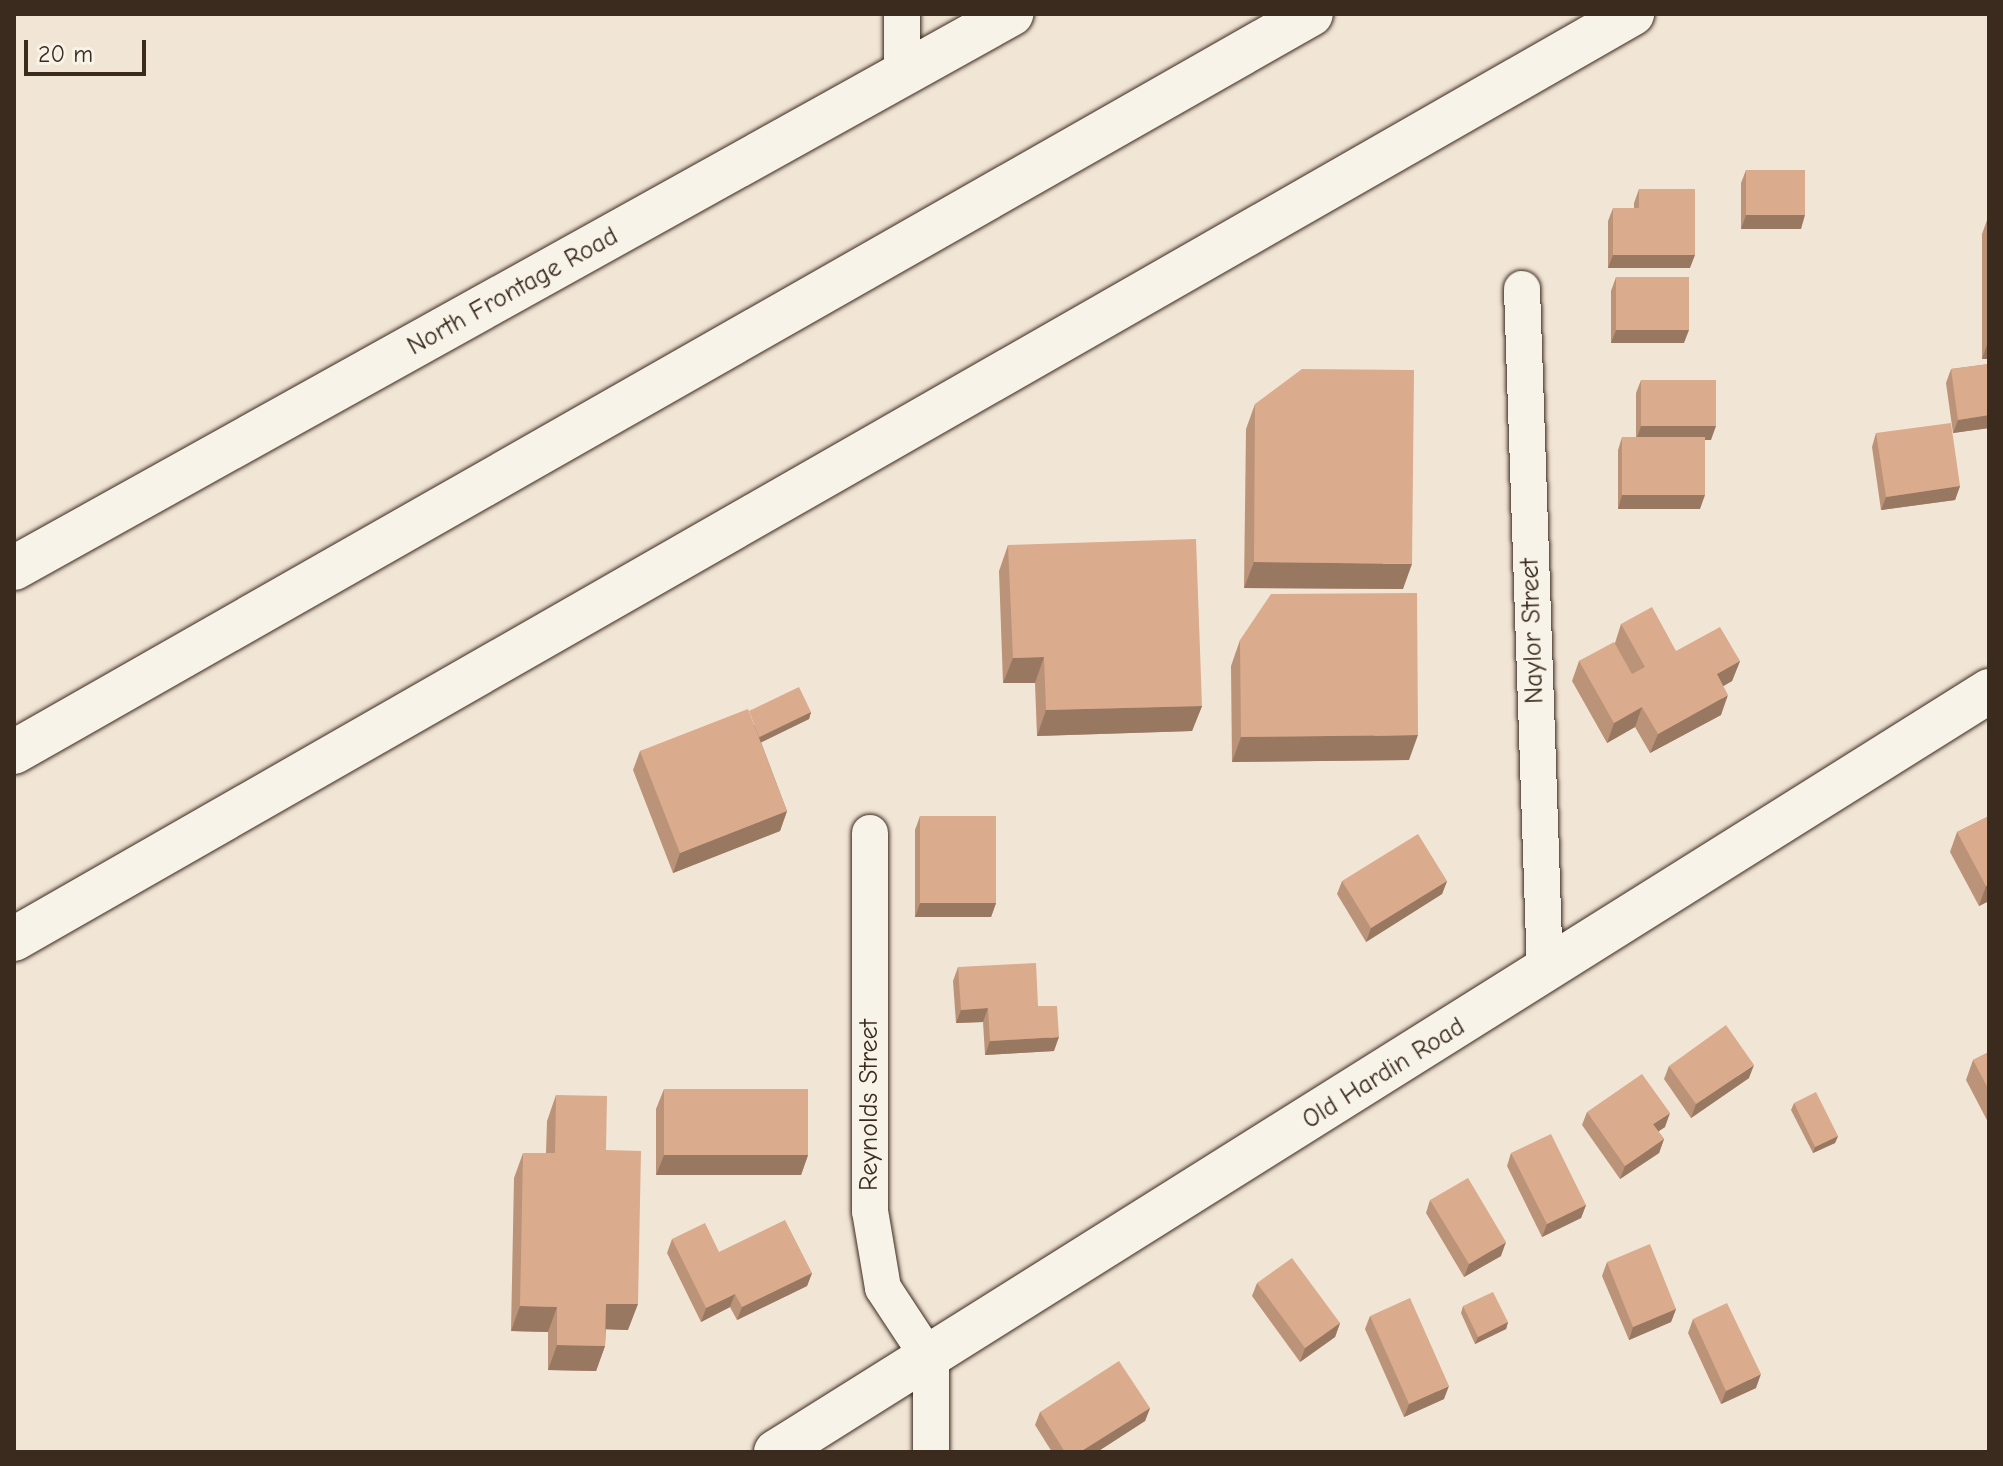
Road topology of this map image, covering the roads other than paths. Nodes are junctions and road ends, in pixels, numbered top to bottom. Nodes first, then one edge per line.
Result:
1 (902, 14) edge
2 (1011, 14) edge
3 (1311, 14) edge
4 (1632, 14) edge
5 (902, 77) junction
6 (1522, 289) dead end
7 (14, 568) edge
8 (1989, 691) edge
9 (14, 752) edge
10 (870, 833) dead end
11 (14, 939) edge
12 (1545, 973) junction
13 (931, 1361) junction
14 (776, 1452) edge
15 (931, 1452) edge

1 - 5 street
2 - 5 main road, North Frontage Road
3 - 9 main road
4 - 11 main road
5 - 7 main road, North Frontage Road
6 - 12 street, Naylor Street
8 - 12 main road, Old Hardin Road
10 - 13 street, Reynolds Street
12 - 13 main road, Old Hardin Road
13 - 14 main road, Old Hardin Road
13 - 15 street

